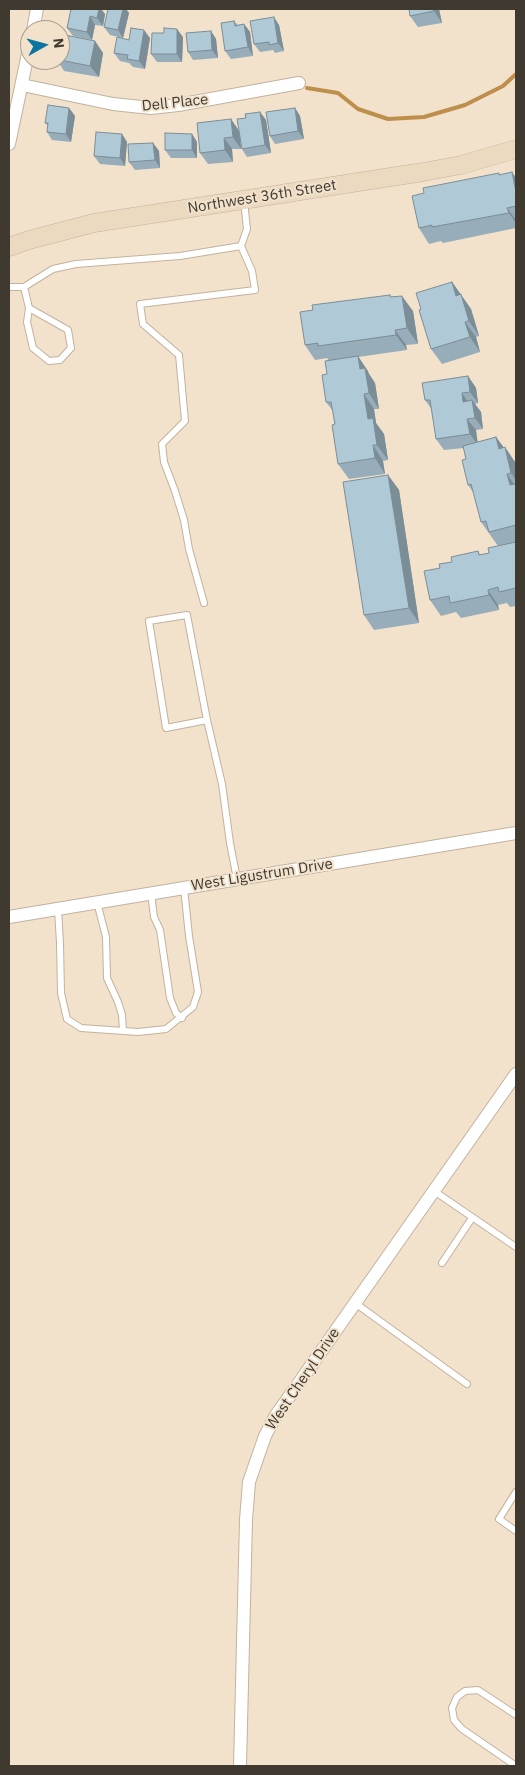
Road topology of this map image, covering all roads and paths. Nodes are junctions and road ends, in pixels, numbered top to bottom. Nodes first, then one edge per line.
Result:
1 (25, 70) edge
2 (299, 83) dead end
3 (22, 85) junction
4 (9, 144) edge
5 (516, 149) edge
6 (244, 200) junction
7 (241, 246) junction
8 (9, 247) edge
9 (9, 287) edge
10 (24, 287) junction
11 (29, 308) junction
12 (204, 603) dead end
13 (206, 720) junction
14 (516, 833) edge
15 (238, 879) junction
16 (184, 888) junction
17 (151, 893) junction
18 (97, 902) junction
19 (58, 909) junction
20 (9, 917) edge
21 (182, 1018) junction
22 (123, 1031) junction
23 (516, 1074) edge
24 (434, 1191) junction
25 (472, 1218) junction
26 (516, 1247) edge
27 (442, 1263) dead end
28 (355, 1303) junction
29 (467, 1384) dead end
30 (516, 1492) edge
31 (516, 1531) edge
32 (516, 1715) edge
33 (240, 1766) edge
34 (516, 1766) edge

1 - 3 street
2 - 3 street, Dell Place
3 - 4 street
5 - 6 main road, Northwest 36th Street
6 - 7 lane
6 - 8 main road, Northwest 36th Street
7 - 10 lane
7 - 12 lane
9 - 10 lane
10 - 11 lane
11 - 11 lane
13 - 13 lane
13 - 15 lane
14 - 15 street, West Ligustrum Drive
15 - 16 street, West Ligustrum Drive
16 - 17 street, West Ligustrum Drive
16 - 21 lane
17 - 18 street, West Ligustrum Drive
17 - 21 lane
18 - 19 street, West Ligustrum Drive
18 - 22 lane
19 - 20 street, West Ligustrum Drive
19 - 22 lane
21 - 22 lane
23 - 24 street, West Cheryl Drive
24 - 25 lane
24 - 28 street, West Cheryl Drive
25 - 26 lane
25 - 27 lane
28 - 29 lane
28 - 33 street, West Cheryl Drive
30 - 31 lane
32 - 34 lane

